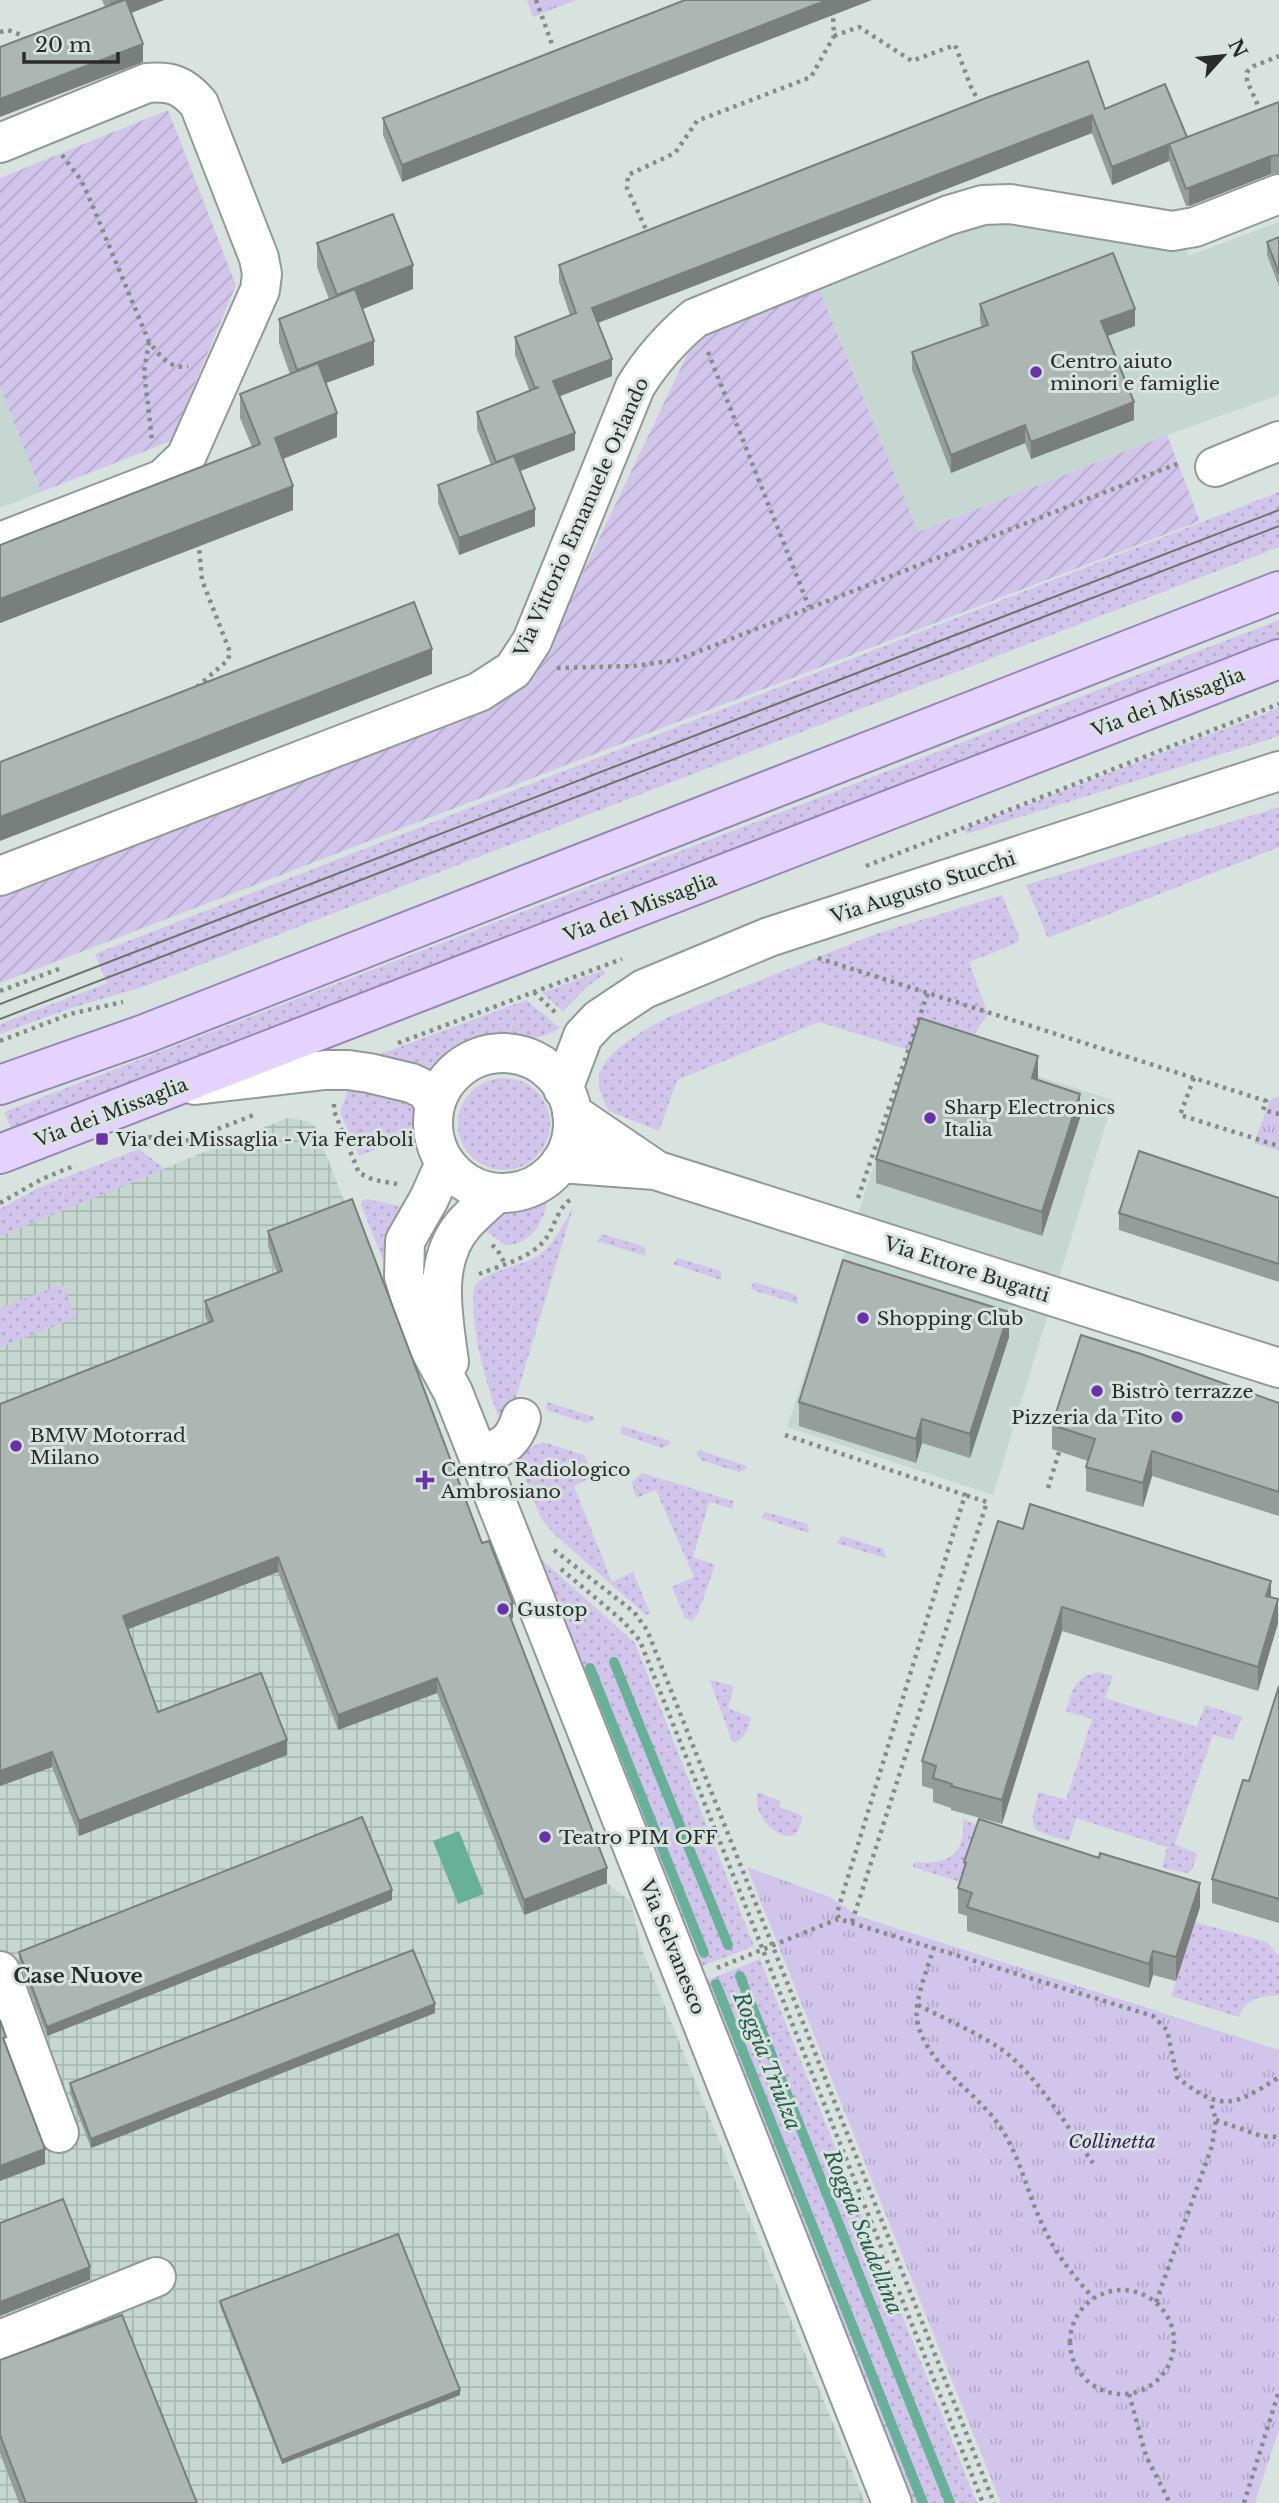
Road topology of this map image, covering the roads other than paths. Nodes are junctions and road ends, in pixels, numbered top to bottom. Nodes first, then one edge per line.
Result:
1 (0, 143) edge
2 (1279, 194) edge
3 (1279, 441) edge
4 (1199, 464) road end
5 (0, 542) edge
6 (1279, 591) edge
7 (1279, 659) edge
8 (1279, 772) edge
9 (0, 876) edge
10 (573, 1028) junction
11 (524, 1056) junction
12 (0, 1085) edge
13 (179, 1087) junction
14 (568, 1101) junction
15 (435, 1105) junction
16 (0, 1154) edge
17 (445, 1163) junction
18 (655, 1170) junction
19 (568, 1180) junction
20 (496, 1193) junction
21 (1279, 1368) edge
22 (453, 1392) junction
23 (521, 1418) dead end
24 (479, 1457) junction
25 (0, 1971) edge
26 (59, 2133) dead end
27 (156, 2277) dead end
28 (0, 2340) edge
29 (892, 2503) edge

1 - 5 street
2 - 9 street, Via Vittorio Emanuele Orlando
3 - 4 street
6 - 12 main road
7 - 13 main road, Via dei Missaglia
8 - 10 street, Via Augusto Stucchi
10 - 11 street, Via Augusto Stucchi
10 - 14 street, Via Augusto Stucchi
11 - 14 street
11 - 15 street, Via Augusto Stucchi
13 - 15 street
13 - 16 main road, Via dei Missaglia
14 - 18 street, Via Ettore Bugatti
14 - 19 street, Via Augusto Stucchi
15 - 17 street, Via Augusto Stucchi
17 - 20 street
17 - 22 street, Via Selvanesco
18 - 19 street, Via Ettore Bugatti
18 - 21 street, Via Ettore Bugatti
19 - 20 street, Via Augusto Stucchi
20 - 22 street, Via Selvanesco
22 - 24 street, Via Selvanesco
23 - 24 street
24 - 29 street, Via Selvanesco
25 - 26 street
27 - 28 street

